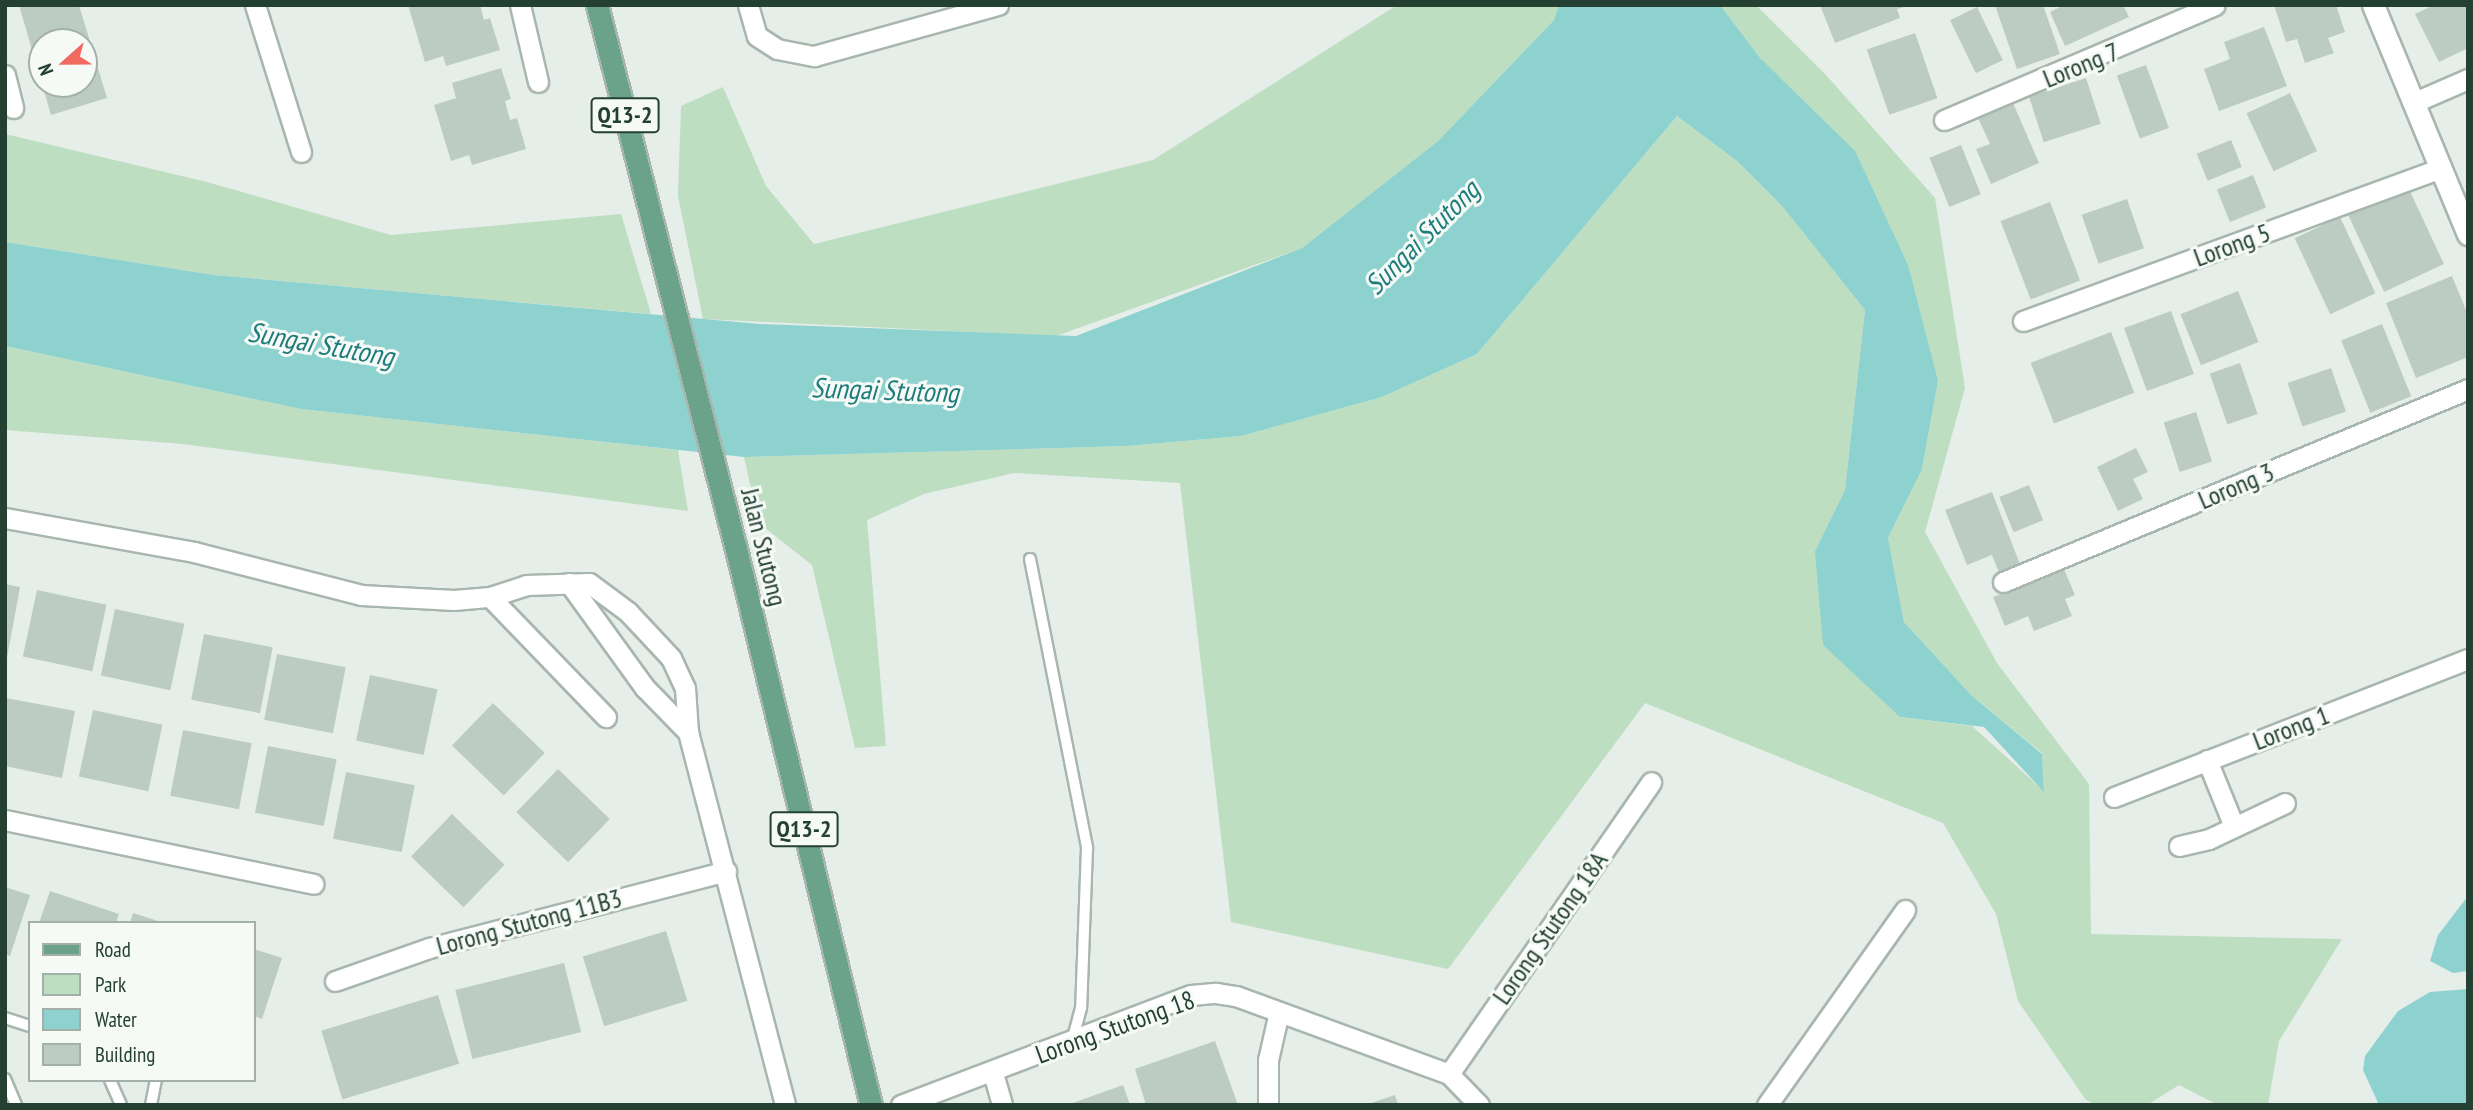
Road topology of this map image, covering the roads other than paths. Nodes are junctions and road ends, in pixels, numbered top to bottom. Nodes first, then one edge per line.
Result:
1 (256, 5) edge
2 (520, 5) edge
3 (597, 5) edge
4 (748, 5) edge
5 (998, 5) edge
6 (2215, 5) edge
7 (2373, 5) edge
8 (5, 75) edge
9 (2468, 79) edge
10 (538, 82) dead end
11 (2415, 102) junction
12 (13, 108) dead end
13 (1944, 120) dead end
14 (301, 152) dead end
15 (2441, 168) junction
16 (2468, 234) edge
17 (2023, 321) dead end
18 (2468, 389) edge
19 (5, 518) edge
20 (1030, 559) dead end
21 (2003, 582) dead end
22 (569, 583) junction
23 (489, 597) junction
24 (2468, 659) edge
25 (606, 717) dead end
26 (688, 732) junction
27 (2207, 760) junction
28 (1651, 782) dead end
29 (2114, 797) dead end
30 (2285, 803) dead end
31 (5, 820) edge
32 (2233, 824) junction
33 (2179, 846) dead end
34 (726, 872) junction
35 (313, 884) dead end
36 (1905, 910) dead end
37 (335, 981) dead end
38 (1279, 1012) junction
39 (5, 1018) edge
40 (28, 1025) edge
41 (1072, 1042) junction
42 (993, 1073) junction
43 (1449, 1074) junction
44 (5, 1079) edge
45 (111, 1082) edge
46 (156, 1082) edge
47 (16, 1105) edge
48 (121, 1105) edge
49 (151, 1105) edge
50 (785, 1105) edge
51 (871, 1105) edge
52 (901, 1105) edge
53 (1002, 1105) edge
54 (1268, 1105) edge
55 (1479, 1105) edge
56 (1767, 1105) edge

1 - 14 street
2 - 10 street
3 - 51 main road, Jalan Stutong / Q13-2
4 - 5 street
6 - 13 street, Lorong 7
7 - 11 street
8 - 12 street
9 - 11 street
11 - 15 street
15 - 16 street
15 - 17 street, Lorong 5
18 - 21 street, Lorong 3
19 - 23 street
20 - 41 lane
22 - 23 street
22 - 26 street
22 - 26 street
23 - 25 street
24 - 27 street, Lorong 1
26 - 34 street
27 - 29 street, Lorong 1
27 - 32 street
28 - 43 street, Lorong Stutong 18A
30 - 32 street
31 - 35 street
32 - 33 street
34 - 37 street, Lorong Stutong 11B3
34 - 50 street
36 - 56 street
38 - 41 street, Lorong Stutong 18
38 - 43 street, Lorong Stutong 18
38 - 54 street
39 - 40 lane
41 - 42 street, Lorong Stutong 18
42 - 52 street, Lorong Stutong 18
42 - 53 street
43 - 55 street, Lorong Stutong 18
44 - 47 lane
45 - 48 lane
46 - 49 lane

